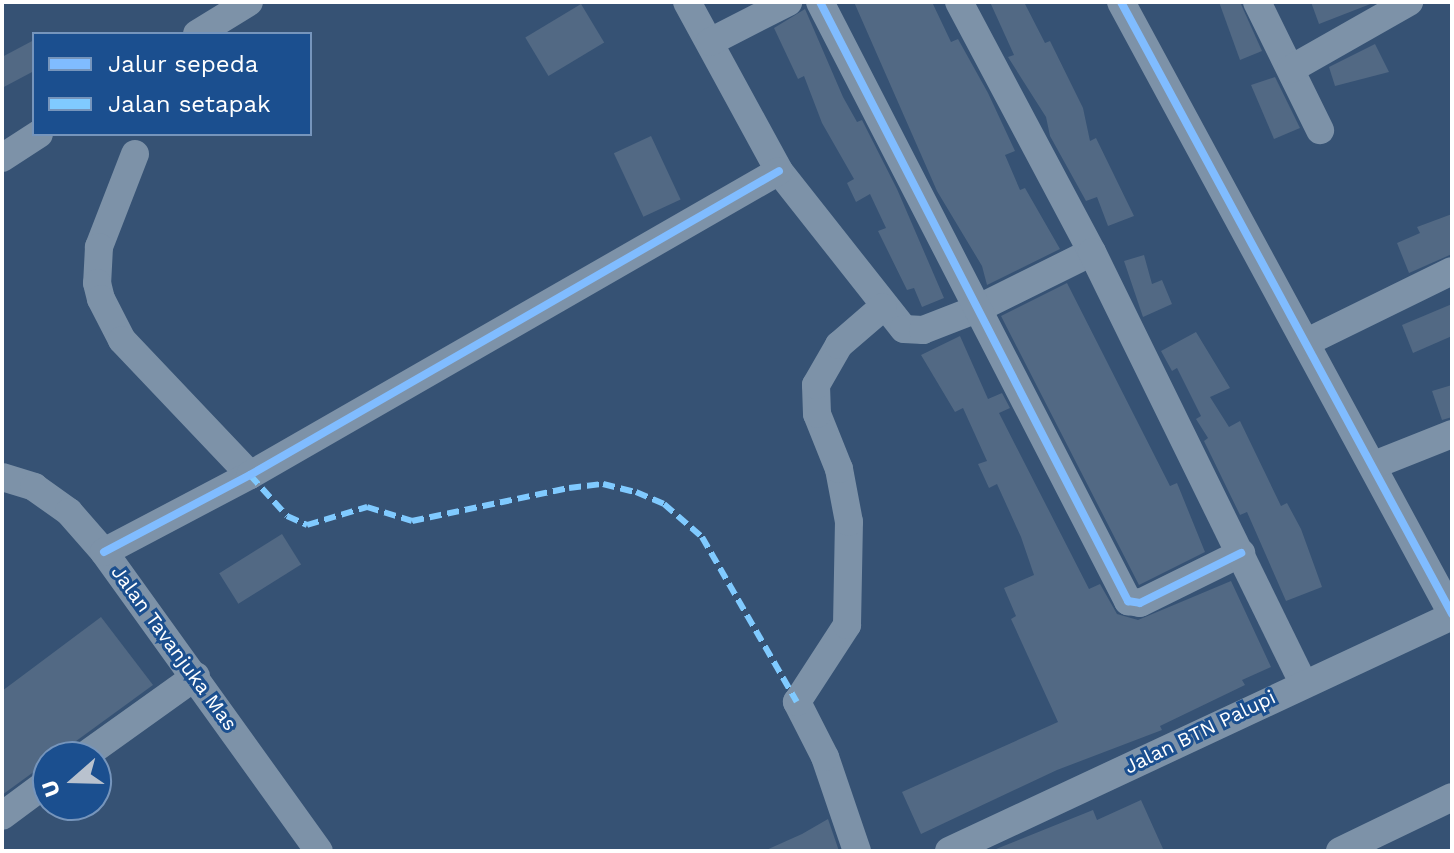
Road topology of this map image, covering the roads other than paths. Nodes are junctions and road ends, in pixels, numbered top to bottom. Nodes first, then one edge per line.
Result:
1 (249, 2) edge
2 (687, 2) edge
3 (788, 2) edge
4 (820, 2) edge
5 (959, 2) edge
6 (1121, 2) edge
7 (1257, 2) edge
8 (1409, 2) edge
9 (200, 32) edge
10 (710, 42) junction
11 (1291, 69) junction
12 (1320, 130) dead end
13 (36, 136) edge
14 (135, 154) dead end
15 (2, 158) edge
16 (779, 171) junction
17 (1092, 252) junction
18 (1452, 271) edge
19 (883, 307) junction
20 (977, 309) junction
21 (1307, 342) junction
22 (1452, 434) edge
23 (1374, 465) junction
24 (250, 475) junction
25 (2, 477) edge
26 (104, 552) junction
27 (1241, 553) junction
28 (1452, 615) edge
29 (196, 676) junction
30 (1303, 682) junction
31 (105, 741) edge
32 (32, 794) edge
33 (1452, 797) edge
34 (2, 816) edge
35 (319, 851) edge
36 (857, 851) edge
37 (949, 851) edge
38 (1340, 851) edge

1 - 9 street
2 - 10 street
3 - 10 street
4 - 20 street
5 - 17 street
6 - 21 street
7 - 11 street
8 - 11 street
10 - 16 street
11 - 12 street
13 - 15 street
14 - 24 street
16 - 19 street
16 - 24 street
17 - 20 street
17 - 27 street
18 - 21 street
19 - 20 street
19 - 36 street
20 - 27 street
21 - 23 street
22 - 23 street
23 - 28 street
24 - 26 street
25 - 26 street, Jalan Tavanjuka Mas
26 - 29 street, Jalan Tavanjuka Mas
27 - 30 street
28 - 30 street, Jalan BTN Palupi
29 - 31 street
29 - 35 street, Jalan Tavanjuka Mas
30 - 37 street, Jalan BTN Palupi
32 - 34 street
33 - 38 street

